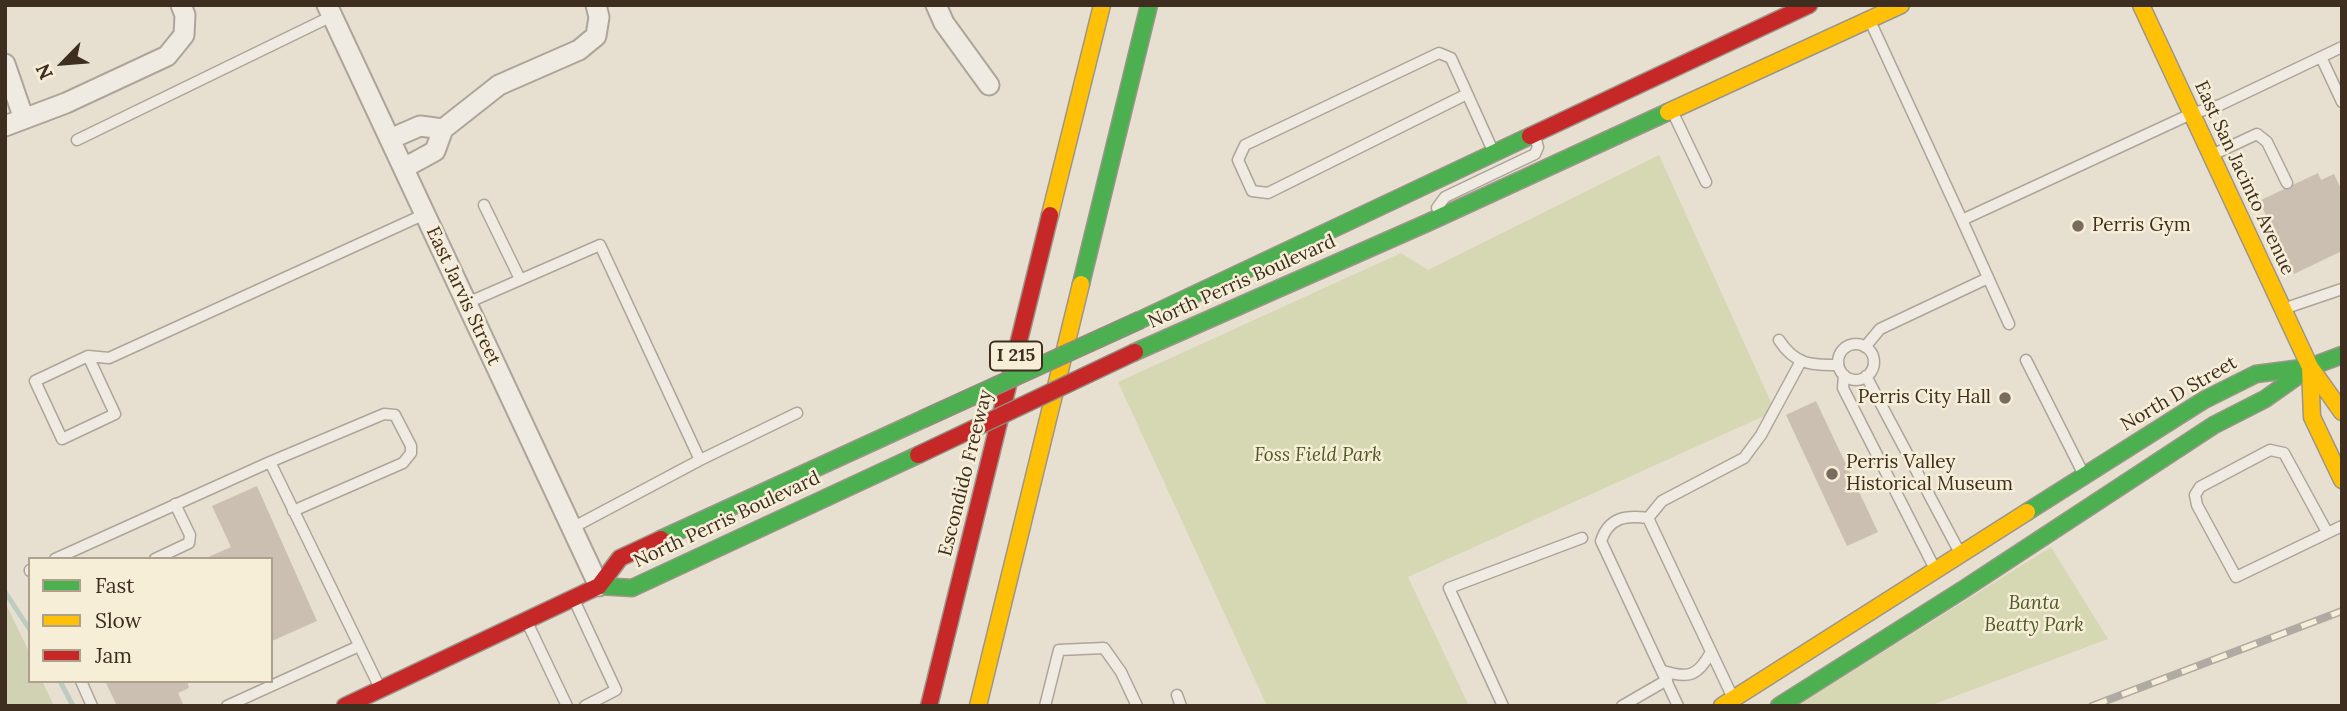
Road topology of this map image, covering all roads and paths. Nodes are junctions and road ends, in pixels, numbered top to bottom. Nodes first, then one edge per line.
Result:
1 (181, 5) edge
2 (596, 5) edge
3 (936, 5) edge
4 (1102, 5) edge
5 (1149, 5) edge
6 (1809, 5) edge
7 (1901, 5) edge
8 (2141, 5) edge
9 (330, 10) edge
10 (1870, 20) junction
11 (2342, 47) edge
12 (2321, 57) junction
13 (5, 64) edge
14 (989, 85) dead end
15 (1467, 94) junction
16 (2342, 102) edge
17 (1672, 111) junction
18 (2191, 114) junction
19 (15, 122) edge
20 (443, 129) junction
21 (1535, 135) junction
22 (390, 139) junction
23 (77, 140) dead end
24 (1494, 155) junction
25 (2210, 155) junction
26 (404, 169) junction
27 (1706, 182) dead end
28 (2287, 183) dead end
29 (484, 205) dead end
30 (425, 214) junction
31 (1962, 220) junction
32 (1427, 223) junction
33 (1988, 278) junction
34 (520, 279) junction
35 (2342, 289) edge
36 (467, 303) junction
37 (2282, 309) junction
38 (2009, 324) dead end
39 (1779, 340) dead end
40 (1866, 347) junction
41 (2342, 355) edge
42 (88, 356) junction
43 (2026, 360) dead end
44 (1801, 361) junction
45 (1838, 365) junction
46 (2310, 367) junction
47 (1844, 375) junction
48 (1867, 376) junction
49 (2342, 412) edge
50 (797, 413) dead end
51 (700, 460) junction
52 (270, 462) junction
53 (2084, 476) junction
54 (2342, 480) edge
55 (175, 505) junction
56 (293, 510) junction
57 (1648, 518) junction
58 (2342, 526) edge
59 (572, 528) junction
60 (2328, 532) junction
61 (1582, 538) dead end
62 (1960, 554) junction
63 (59, 557) edge
64 (160, 557) edge
65 (1935, 569) junction
66 (599, 586) junction
67 (1964, 589) junction
68 (573, 600) junction
69 (527, 621) junction
70 (359, 646) junction
71 (1711, 652) junction
72 (1665, 675) junction
73 (82, 683) edge
74 (381, 689) junction
75 (1177, 695) dead end
76 (1728, 702) edge
77 (352, 704) edge
78 (92, 706) edge
79 (227, 706) edge
80 (566, 706) edge
81 (586, 706) edge
82 (929, 706) edge
83 (978, 706) edge
84 (1045, 706) edge
85 (1137, 706) edge
86 (1181, 706) edge
87 (1503, 706) edge
88 (1622, 706) edge
89 (1678, 706) edge
90 (1779, 706) edge

1 - 19 street
2 - 20 street
3 - 14 street
4 - 82 main road, Escondido Freeway / I 215
5 - 83 main road, I 215
6 - 21 main road, North Perris Boulevard
7 - 10 main road, North Perris Boulevard
8 - 18 main road, East San Jacinto Avenue
9 - 22 street, East Jarvis Street
9 - 23 lane
10 - 17 main road, North Perris Boulevard
10 - 31 lane
11 - 12 lane
12 - 16 lane
12 - 18 lane
13 - 19 street
15 - 15 lane
15 - 24 lane
17 - 27 lane
17 - 32 main road, North Perris Boulevard
18 - 25 main road, East San Jacinto Avenue
18 - 31 lane
20 - 22 street
20 - 26 street
21 - 24 main road, North Perris Boulevard
21 - 32 lane
22 - 26 street, East Jarvis Street
24 - 66 main road, North Perris Boulevard, bridge
25 - 28 lane
25 - 37 main road, East San Jacinto Avenue
26 - 30 street, East Jarvis Street
29 - 34 lane
30 - 36 street, East Jarvis Street
30 - 42 lane
31 - 33 lane
32 - 66 main road, North Perris Boulevard, bridge
33 - 38 lane
33 - 40 lane
34 - 36 lane
34 - 51 lane
35 - 37 lane
36 - 59 street, East Jarvis Street
37 - 46 main road, East San Jacinto Avenue
39 - 44 lane
40 - 45 lane
40 - 48 lane
41 - 46 main road
42 - 42 lane
43 - 53 lane
44 - 45 lane
44 - 57 lane
45 - 47 lane
46 - 49 main road
46 - 53 main road, North D Street
46 - 54 main road
46 - 67 main road
47 - 48 lane
47 - 65 lane
48 - 62 lane
50 - 51 lane
51 - 59 lane
52 - 55 lane
52 - 56 lane
52 - 56 lane
53 - 62 main road, North D Street
55 - 63 lane
55 - 64 lane
56 - 70 lane
57 - 71 lane
57 - 72 lane
58 - 60 lane
59 - 66 street, East Jarvis Street
60 - 60 lane
61 - 87 lane
62 - 65 main road, North D Street
62 - 67 main road
65 - 67 main road
65 - 76 main road, North D Street
66 - 68 main road, North Perris Boulevard
67 - 90 main road
68 - 69 main road, North Perris Boulevard
68 - 81 lane
69 - 74 main road, North Perris Boulevard
69 - 80 lane
70 - 74 lane
70 - 79 lane
71 - 72 lane
71 - 76 lane
72 - 88 lane
72 - 89 lane
73 - 78 lane
74 - 77 main road, North Perris Boulevard
75 - 86 lane
84 - 85 lane

